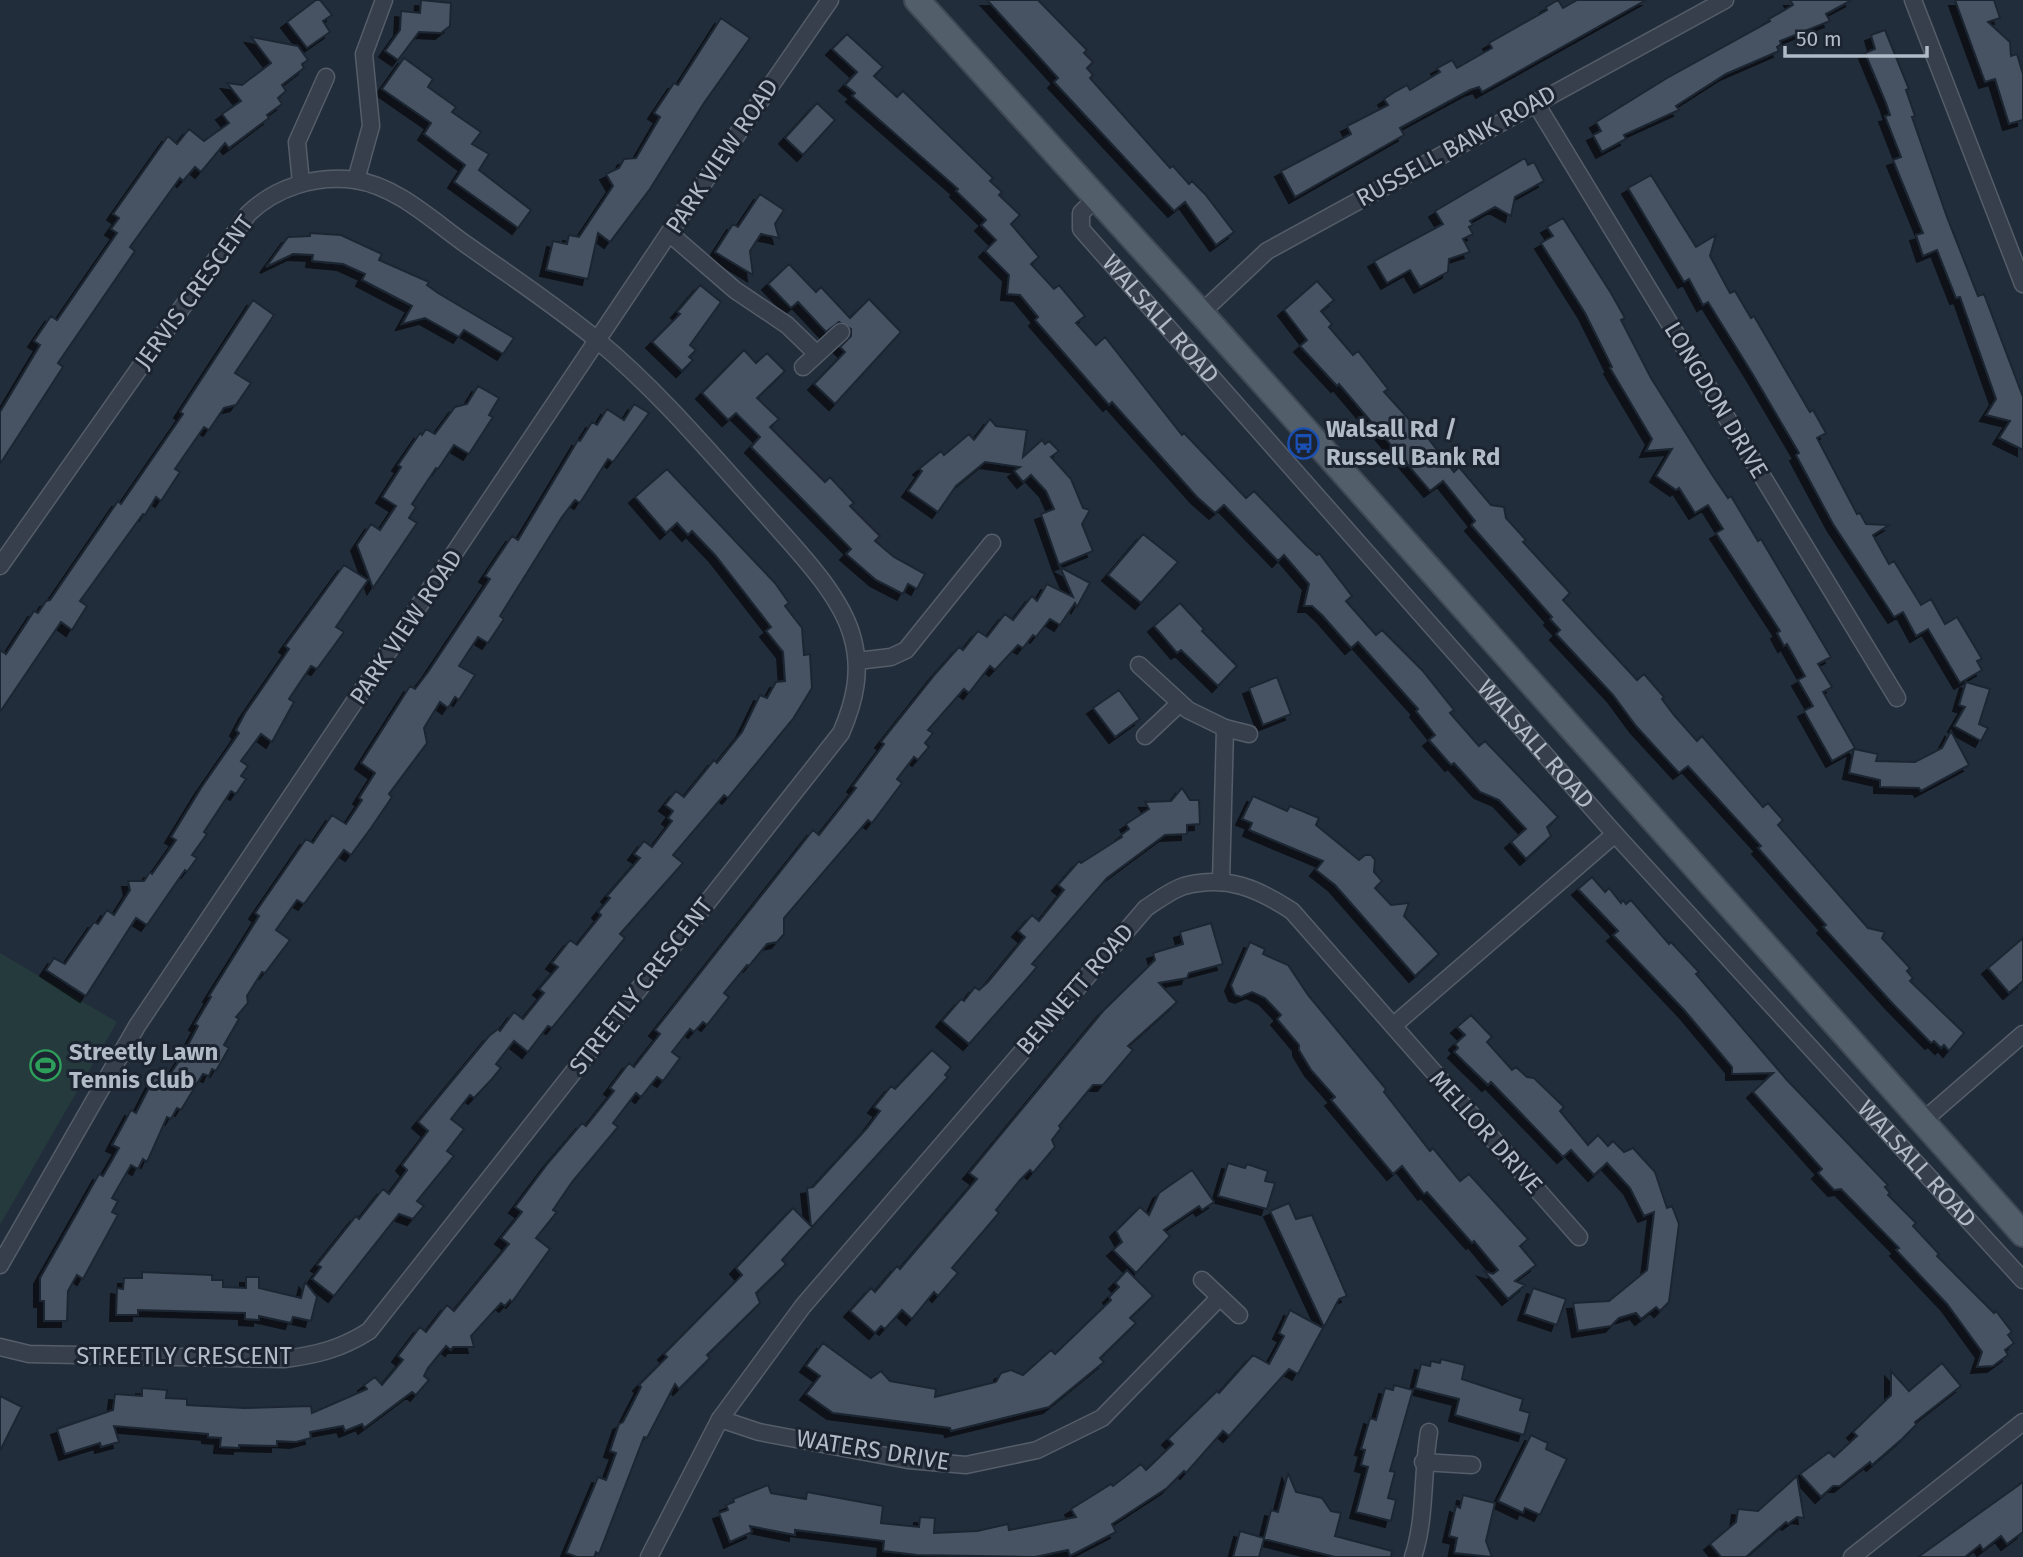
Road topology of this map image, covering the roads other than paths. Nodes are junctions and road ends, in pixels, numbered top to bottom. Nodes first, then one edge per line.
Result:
1 (384, 0) edge
2 (830, 0) edge
3 (917, 0) edge
4 (1725, 0) edge
5 (1913, 0) edge
6 (326, 77) dead end
7 (1535, 102) junction
8 (356, 180) junction
9 (301, 183) junction
10 (1096, 199) junction
11 (669, 233) junction
12 (2023, 284) edge
13 (1201, 313) junction
14 (841, 332) dead end
15 (598, 340) junction
16 (816, 353) junction
17 (803, 367) dead end
18 (992, 543) dead end
19 (0, 566) edge
20 (857, 661) junction
21 (1139, 665) dead end
22 (1897, 698) dead end
23 (1180, 703) junction
24 (1225, 728) junction
25 (1249, 734) dead end
26 (1145, 736) dead end
27 (1615, 834) junction
28 (1221, 882) junction
29 (1394, 1025) junction
30 (2023, 1034) edge
31 (1924, 1120) junction
32 (2023, 1234) edge
33 (1579, 1237) dead end
34 (0, 1265) edge
35 (1202, 1280) dead end
36 (2023, 1280) edge
37 (1220, 1297) junction
38 (1239, 1315) dead end
39 (0, 1347) edge
40 (720, 1419) junction
41 (2023, 1422) edge
42 (1429, 1432) dead end
43 (1423, 1462) junction
44 (1472, 1465) dead end
45 (649, 1557) edge
46 (1413, 1557) edge
47 (1852, 1557) edge

1 - 8 street
2 - 11 street, PARK VIEW ROAD
3 - 10 main road, WALSALL ROAD
4 - 7 street, RUSSELL BANK ROAD
5 - 12 street
6 - 9 street
7 - 13 street, RUSSELL BANK ROAD
7 - 22 street, LONGDON DRIVE
8 - 9 street, JERVIS CRESCENT
8 - 15 street, JERVIS CRESCENT
9 - 19 street, JERVIS CRESCENT
10 - 13 main road, WALSALL ROAD
10 - 27 street, WALSALL ROAD
11 - 15 street, PARK VIEW ROAD
11 - 16 street
13 - 31 main road, WALSALL ROAD
14 - 16 street
15 - 20 street, STREETLY CRESCENT
15 - 34 street, PARK VIEW ROAD
16 - 17 street
18 - 20 street
20 - 39 street, STREETLY CRESCENT
21 - 23 street
23 - 24 street
23 - 26 street
24 - 25 street
24 - 28 street
27 - 29 street
27 - 36 street, WALSALL ROAD
28 - 29 street, BENNETT ROAD
28 - 40 street, BENNETT ROAD
29 - 33 street, MELLOR DRIVE
30 - 31 street
31 - 32 main road, WALSALL ROAD
35 - 37 street
37 - 38 street
37 - 40 street, WATERS DRIVE
40 - 45 street, BENNETT ROAD
41 - 47 street
42 - 43 street
43 - 44 street
43 - 46 street

